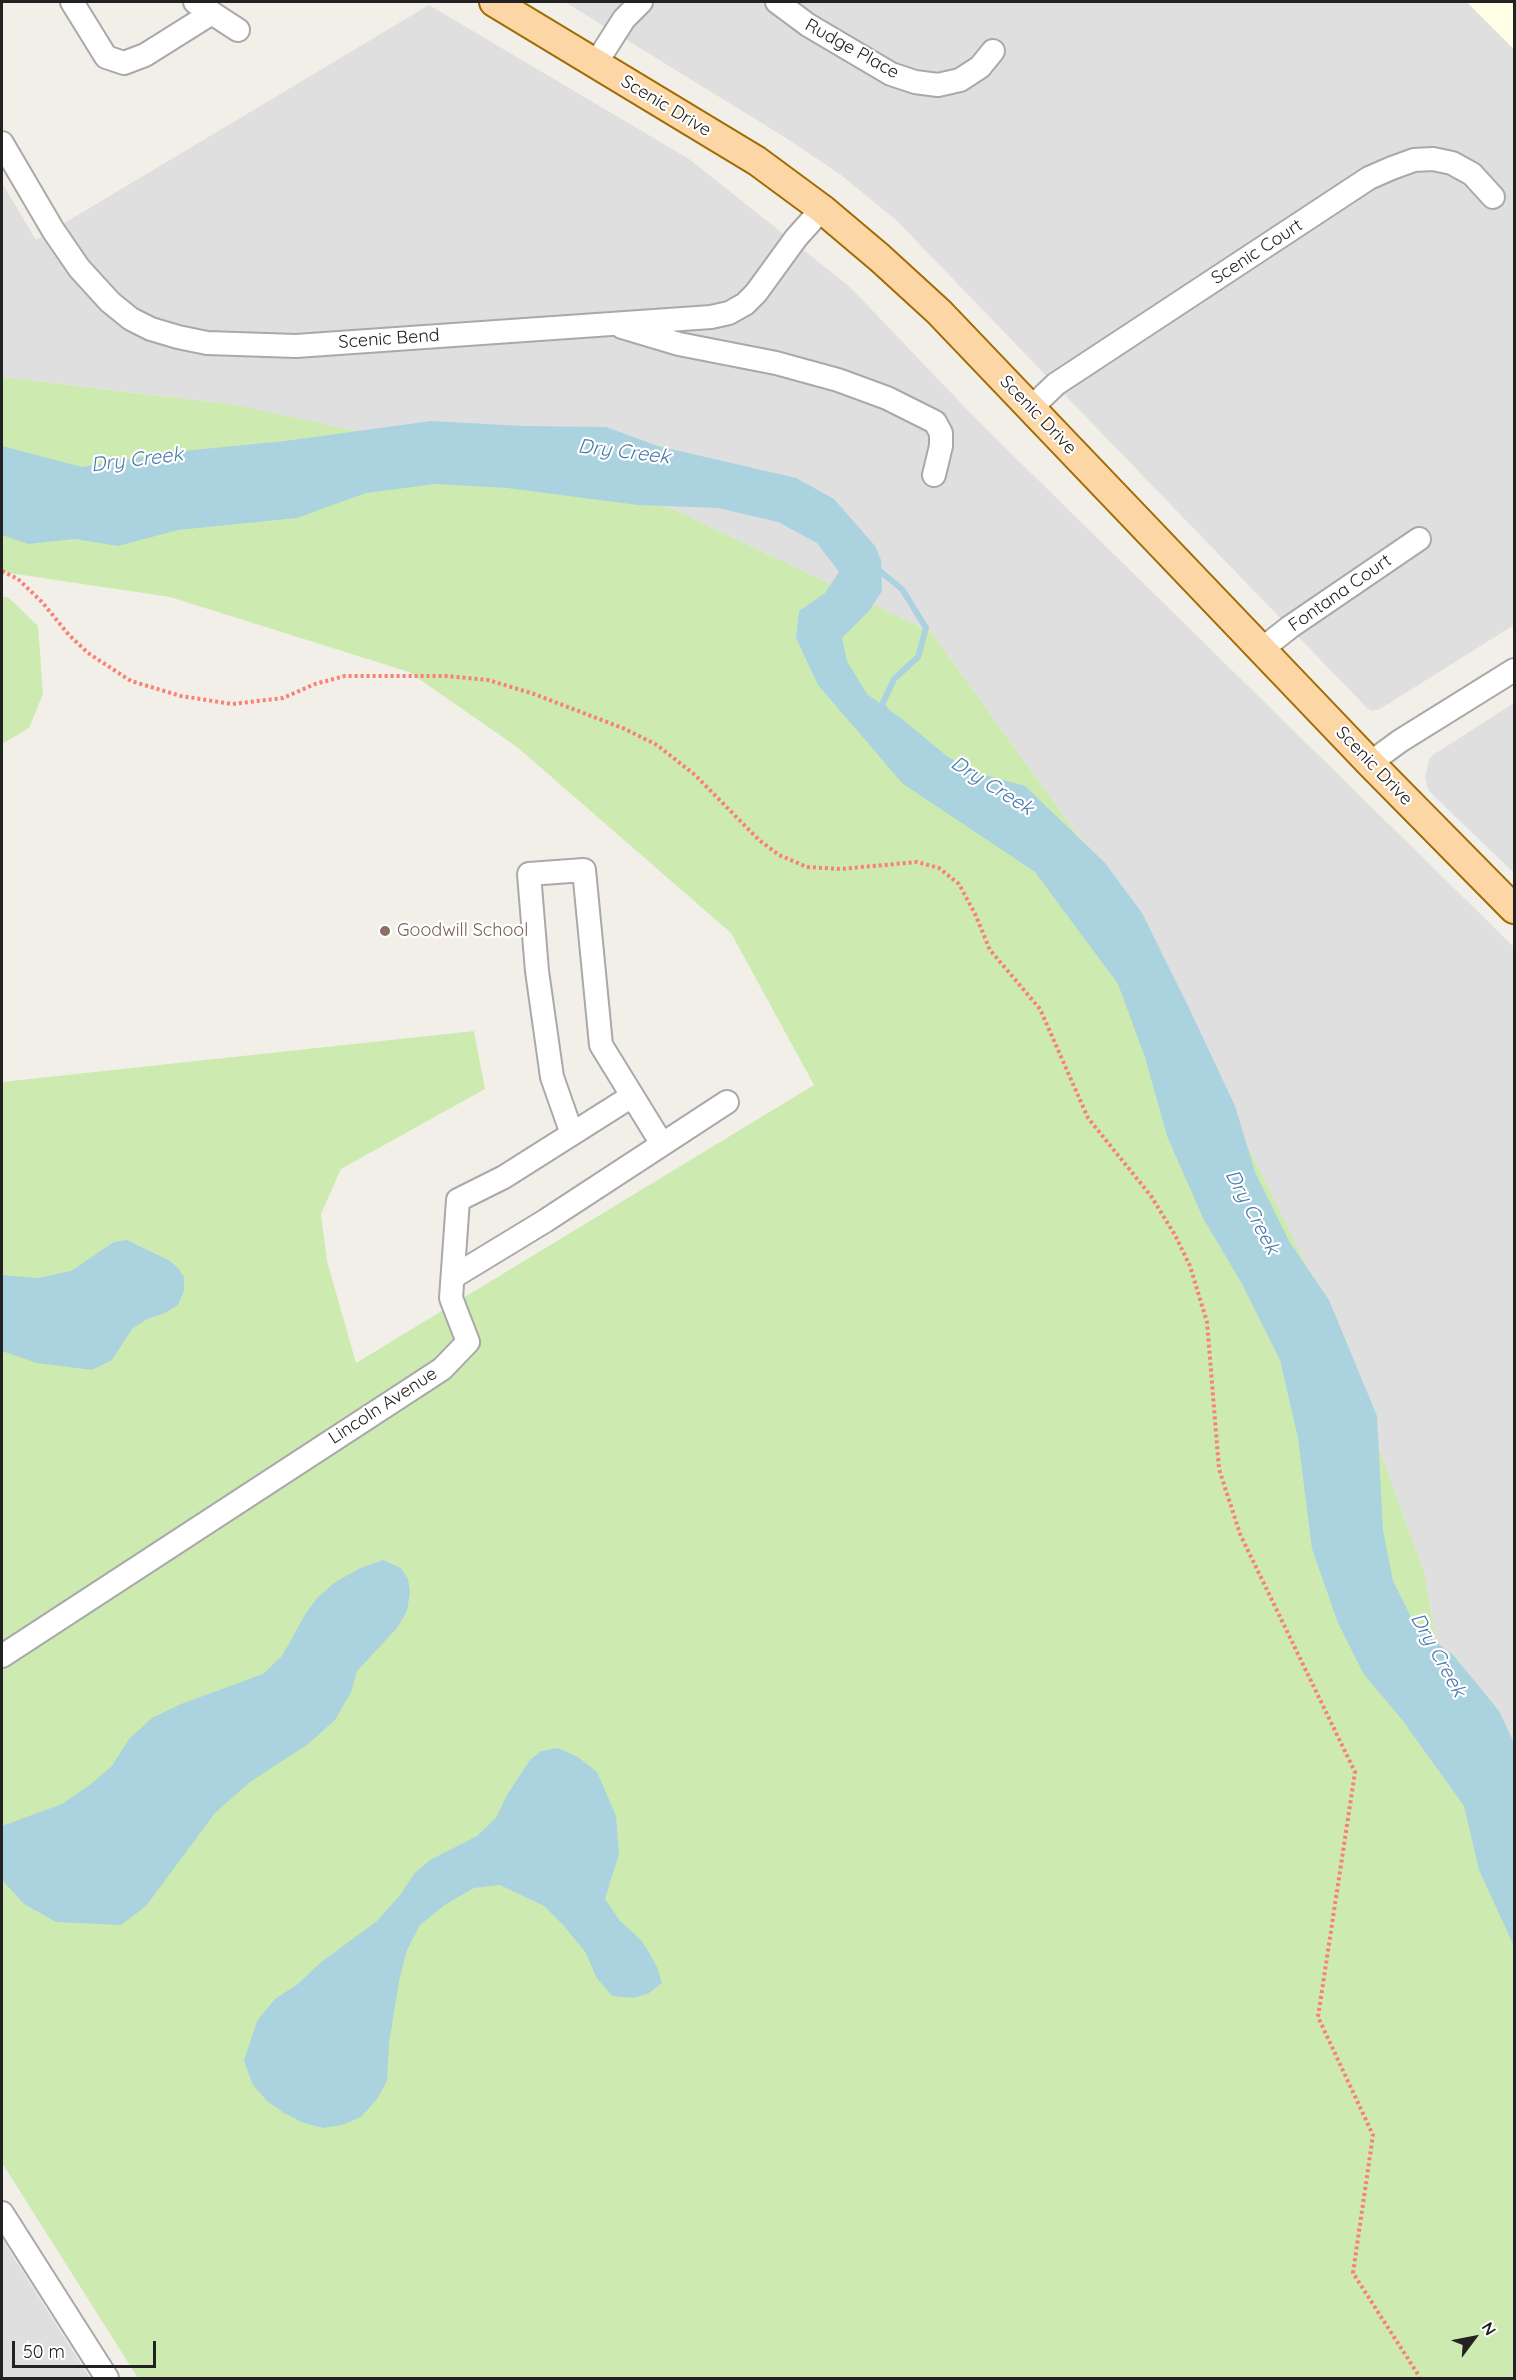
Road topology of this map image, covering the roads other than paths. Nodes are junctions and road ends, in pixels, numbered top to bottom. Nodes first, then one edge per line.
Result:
1 (72, 2) edge
2 (494, 2) edge
3 (641, 2) edge
4 (777, 2) edge
5 (203, 7) edge
6 (238, 30) dead end
7 (993, 51) dead end
8 (596, 63) junction
9 (2, 143) edge
10 (1493, 197) dead end
11 (822, 209) junction
12 (606, 323) junction
13 (1031, 408) junction
14 (934, 475) dead end
15 (1419, 539) dead end
16 (1262, 649) junction
17 (1515, 670) edge
18 (1370, 763) junction
19 (1515, 909) edge
20 (632, 1096) junction
21 (727, 1102) dead end
22 (572, 1134) junction
23 (662, 1144) junction
24 (453, 1277) junction
25 (2, 1656) edge
26 (2, 2213) edge
27 (107, 2379) edge

1 - 5 street
2 - 8 main road, Scenic Drive
3 - 8 street
4 - 7 street, Rudge Place
5 - 6 street
8 - 11 main road, Scenic Drive
9 - 12 street, Scenic Bend
10 - 13 street, Scenic Court
11 - 12 street, Scenic Bend
11 - 13 main road, Scenic Drive
12 - 14 street
13 - 16 main road, Scenic Drive
15 - 16 street, Fontana Court
16 - 18 main road, Scenic Drive
17 - 18 street
18 - 19 main road, Scenic Drive
20 - 22 street, Lincoln Avenue
20 - 22 street
20 - 23 street
21 - 23 street
22 - 24 street, Lincoln Avenue
23 - 24 street
24 - 25 street, Lincoln Avenue
26 - 27 street

